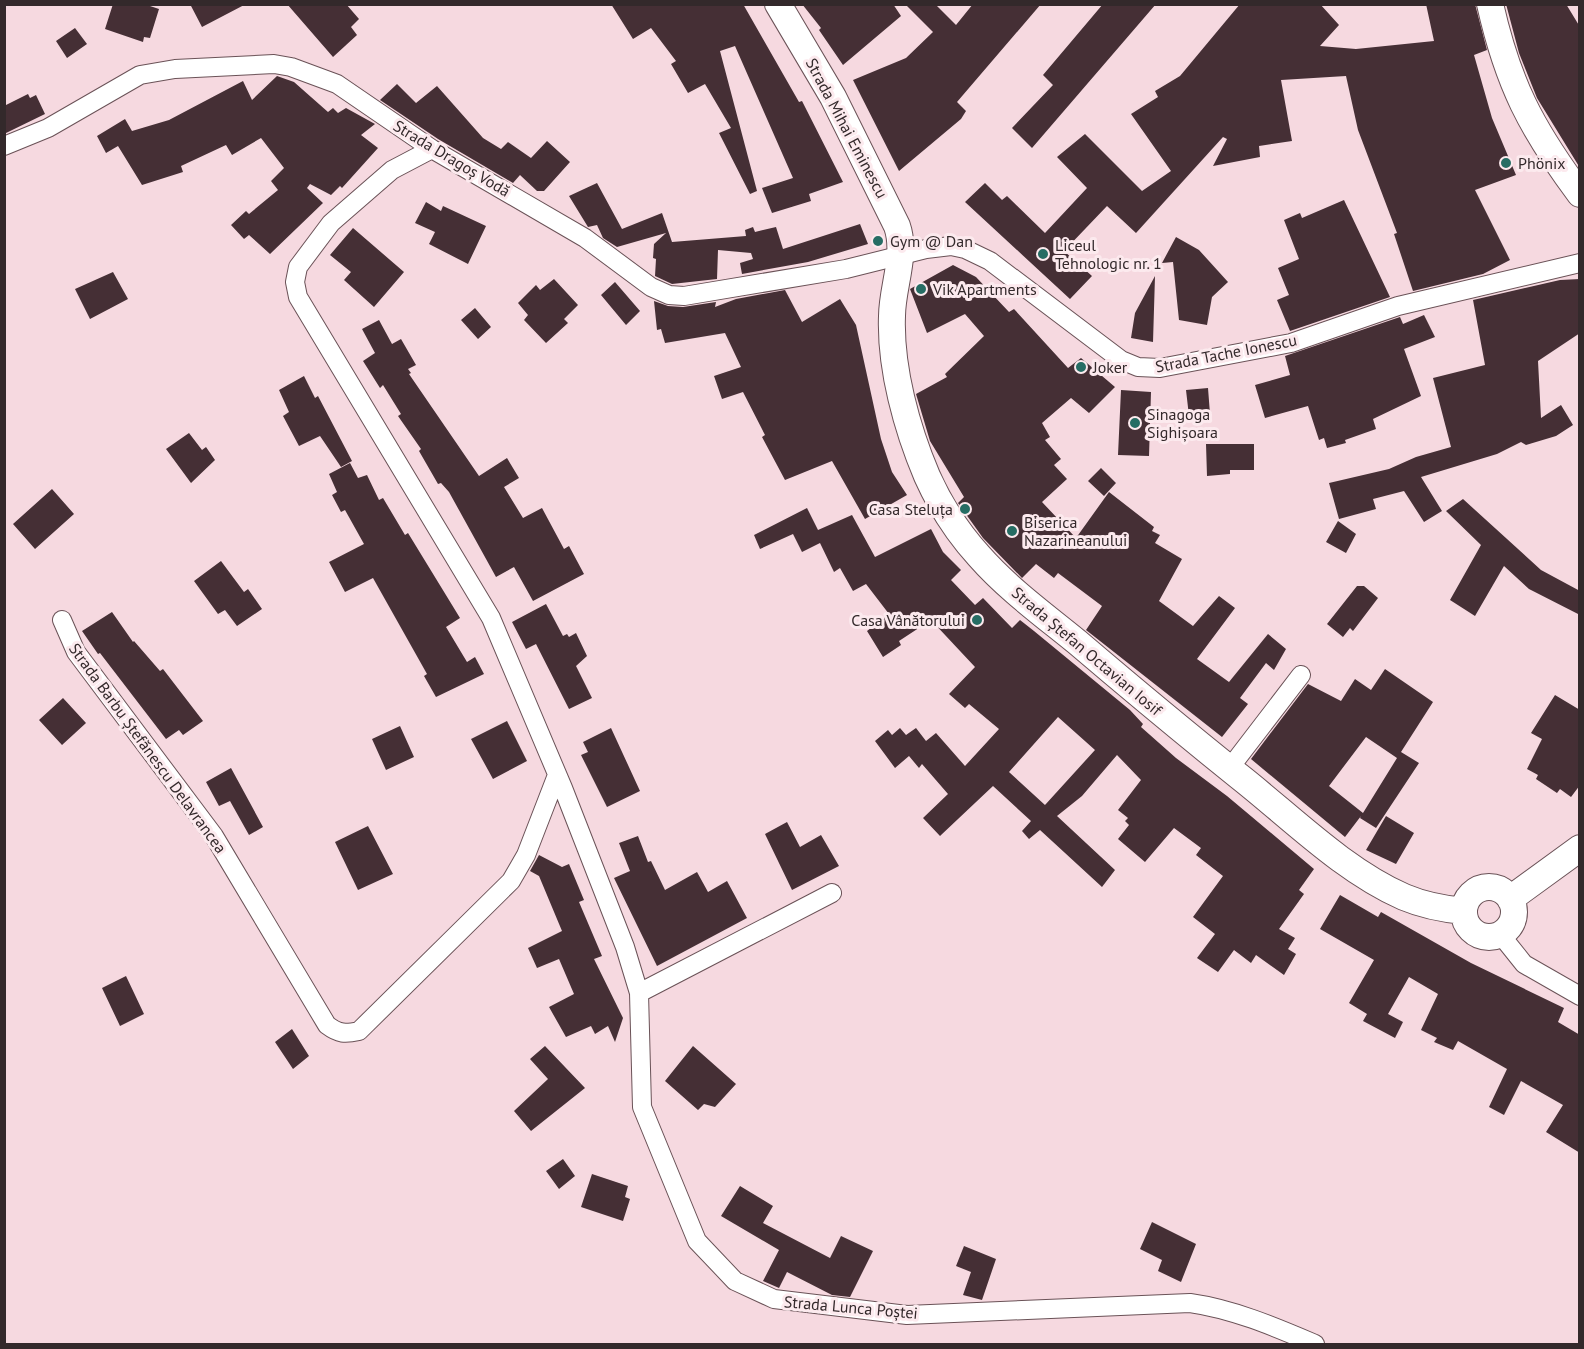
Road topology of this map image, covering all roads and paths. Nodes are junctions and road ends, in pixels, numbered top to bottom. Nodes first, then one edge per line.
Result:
1 (778, 4) edge
2 (1490, 4) edge
3 (4, 146) edge
4 (432, 149) junction
5 (1580, 194) edge
6 (900, 256) junction
7 (1580, 263) edge
8 (62, 620) dead end
9 (1301, 675) dead end
10 (1229, 768) junction
11 (557, 775) junction
12 (1580, 848) edge
13 (832, 893) dead end
14 (1510, 899) junction
15 (1464, 910) junction
16 (1500, 934) junction
17 (639, 993) junction
18 (1580, 996) edge
19 (1315, 1344) edge

1 - 6 main road, Strada Mihai Eminescu
2 - 5 main road
3 - 4 street, Strada Dragoș Vodă
4 - 6 street, Strada Dragoș Vodă
4 - 11 street
6 - 7 street, Strada Tache Ionescu
6 - 10 main road, Strada Ștefan Octavian Iosif
8 - 11 street, Strada Barbu Ștefănescu Delavrancea
9 - 10 street
10 - 15 main road, Strada Ștefan Octavian Iosif
11 - 17 street
12 - 14 main road
13 - 17 street
14 - 15 main road
14 - 16 main road
15 - 16 main road
16 - 18 street
17 - 19 street, Strada Lunca Poștei

